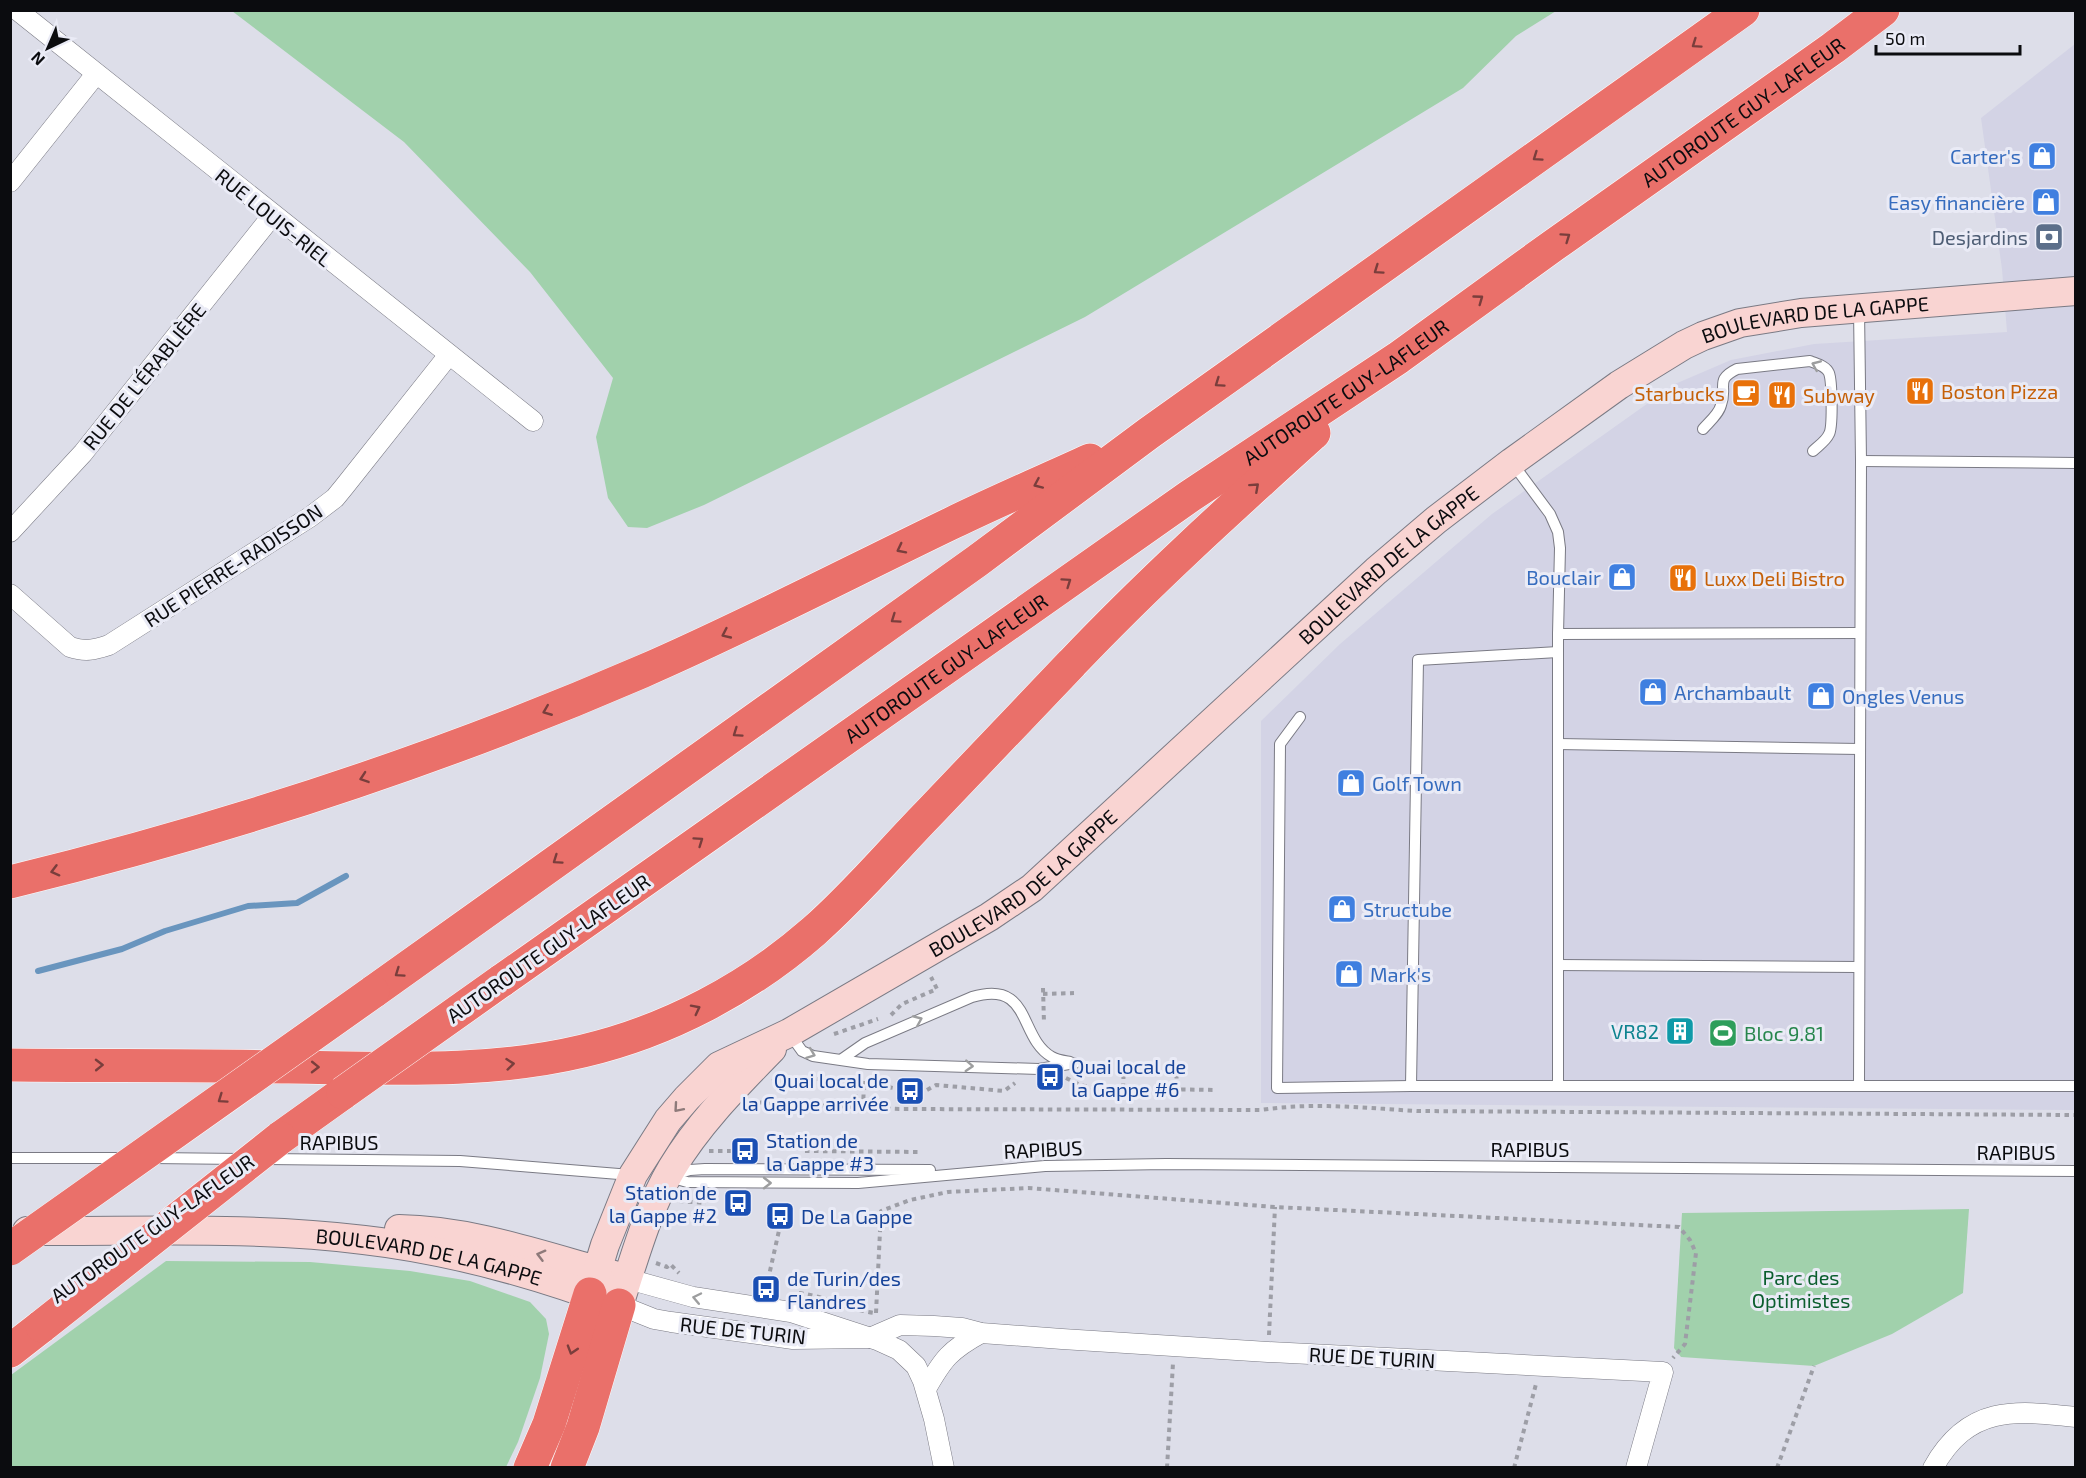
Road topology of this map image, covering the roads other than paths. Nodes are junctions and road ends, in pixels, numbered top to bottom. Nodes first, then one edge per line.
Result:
1 (17, 10) edge
2 (1743, 10) edge
3 (1883, 10) edge
4 (96, 74) junction
5 (10, 182) edge
6 (273, 216) junction
7 (2076, 291) edge
8 (1859, 309) junction
9 (448, 356) junction
10 (1398, 358) junction
11 (533, 421) dead end
12 (1703, 429) dead end
13 (1149, 433) junction
14 (1813, 451) dead end
15 (1861, 461) junction
16 (1512, 462) junction
17 (2076, 463) edge
18 (10, 532) edge
19 (10, 594) edge
20 (1860, 633) junction
21 (1558, 634) junction
22 (1558, 652) junction
23 (1300, 717) dead end
24 (1558, 744) junction
25 (1860, 749) junction
26 (10, 882) edge
27 (1558, 965) junction
28 (1858, 967) junction
29 (789, 1033) junction
30 (842, 1059) junction
31 (26, 1066) edge
32 (1411, 1086) junction
33 (1558, 1086) junction
34 (1859, 1086) junction
35 (2076, 1086) edge
36 (10, 1158) edge
37 (2076, 1171) edge
38 (650, 1175) junction
39 (10, 1231) edge
40 (10, 1249) edge
41 (608, 1287) junction
42 (28, 1322) edge
43 (981, 1333) junction
44 (870, 1338) junction
45 (10, 1351) edge
46 (926, 1389) junction
47 (2076, 1417) edge
48 (530, 1467) edge
49 (567, 1467) edge
50 (944, 1467) edge
51 (1636, 1467) edge
52 (1933, 1467) edge

1 - 4 street, RUE LOUIS-RIEL
2 -> 13 highway
10 -> 3 highway, AUTOROUTE GUY-LAFLEUR
4 - 5 street
4 - 6 street, RUE LOUIS-RIEL
6 - 9 street, RUE LOUIS-RIEL
6 - 18 street, RUE DE L'ÉRABLIÈRE
7 - 8 street, BOULEVARD DE LA GAPPE
8 - 15 lane
8 - 16 street, BOULEVARD DE LA GAPPE
9 - 11 street, RUE LOUIS-RIEL
9 - 19 street, RUE PIERRE-RADISSON
31 -> 10 highway
42 -> 10 highway, AUTOROUTE GUY-LAFLEUR, bridge
14 -> 12 lane
13 -> 26 highway
13 -> 40 highway, bridge
15 - 17 lane
15 - 20 lane
16 - 21 lane
16 - 29 street, BOULEVARD DE LA GAPPE
20 - 21 lane
20 - 25 lane
21 - 22 lane
22 - 24 lane
22 - 32 lane
23 - 32 lane
24 - 25 lane
24 - 27 lane
25 - 28 lane
27 - 28 lane
27 - 33 lane
28 - 34 lane
29 -> 30 lane
29 - 38 street, BOULEVARD DE LA GAPPE
30 - 30 lane
32 - 33 lane
33 - 34 lane
34 - 35 lane
36 - 38 lane, RAPIBUS
37 - 38 lane, RAPIBUS
38 - 41 street, BOULEVARD DE LA GAPPE
39 - 41 street, BOULEVARD DE LA GAPPE
44 -> 41 street, RUE DE TURIN
41 - 44 street, RUE DE TURIN
41 -> 48 highway
41 - 49 highway
42 - 45 highway, AUTOROUTE GUY-LAFLEUR
43 - 44 street, RUE DE TURIN
43 - 46 street
43 - 51 street, RUE DE TURIN
44 - 46 street
46 - 50 street
47 - 52 street

